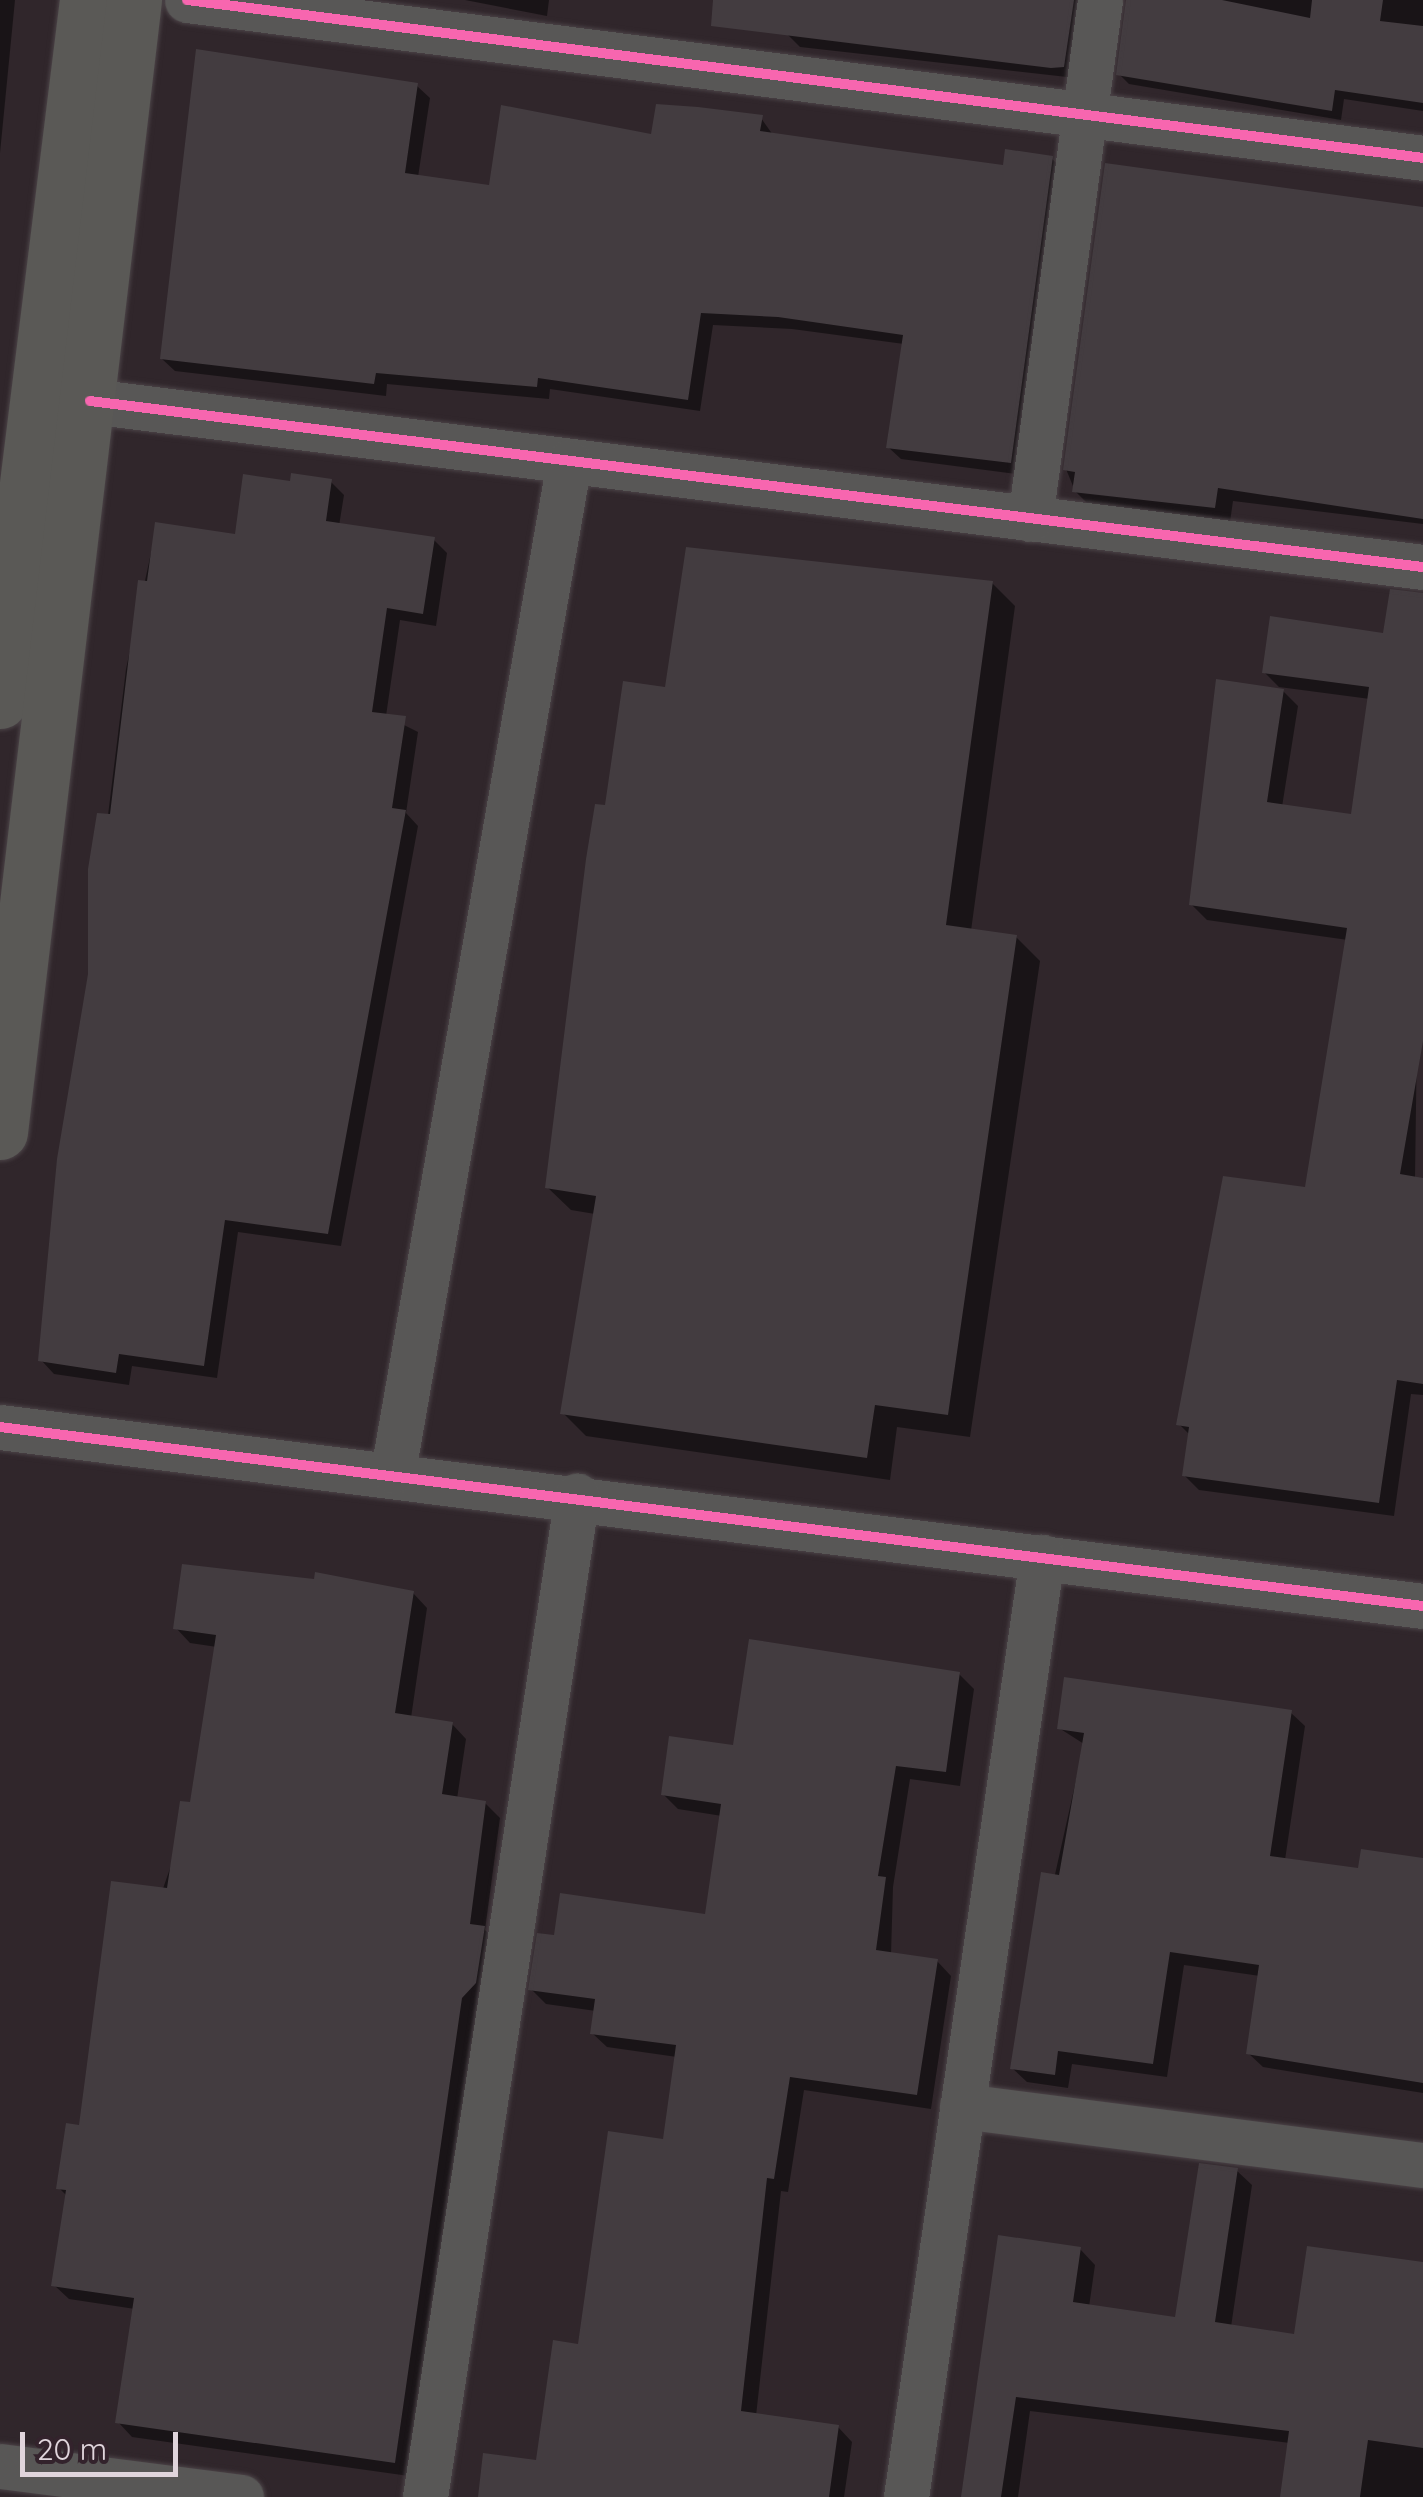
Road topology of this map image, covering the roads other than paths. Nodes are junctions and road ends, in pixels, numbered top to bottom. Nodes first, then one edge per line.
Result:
1 (87, 0) edge
2 (134, 0) edge
3 (187, 0) edge
4 (1100, 0) edge
5 (1083, 114) junction
6 (1423, 158) edge
7 (90, 400) junction
8 (569, 462) junction
9 (1030, 519) junction
10 (1423, 567) edge
11 (0, 701) edge
12 (0, 1132) edge
13 (0, 1427) edge
14 (393, 1471) junction
15 (577, 1496) junction
16 (1042, 1557) junction
17 (1423, 1606) edge
18 (962, 2106) junction
19 (1423, 2165) edge
20 (0, 2466) edge
21 (240, 2497) edge
22 (424, 2497) edge
23 (906, 2497) edge

1 - 11 main road
2 - 7 main road
3 - 5 street
4 - 5 street
5 - 6 street
5 - 9 street
7 - 8 street
7 - 12 main road
8 - 9 street
8 - 14 street
9 - 10 street
13 - 14 street
14 - 15 street
15 - 16 street
15 - 22 street
16 - 17 street
16 - 18 street
18 - 19 street
18 - 23 street
20 - 21 street

